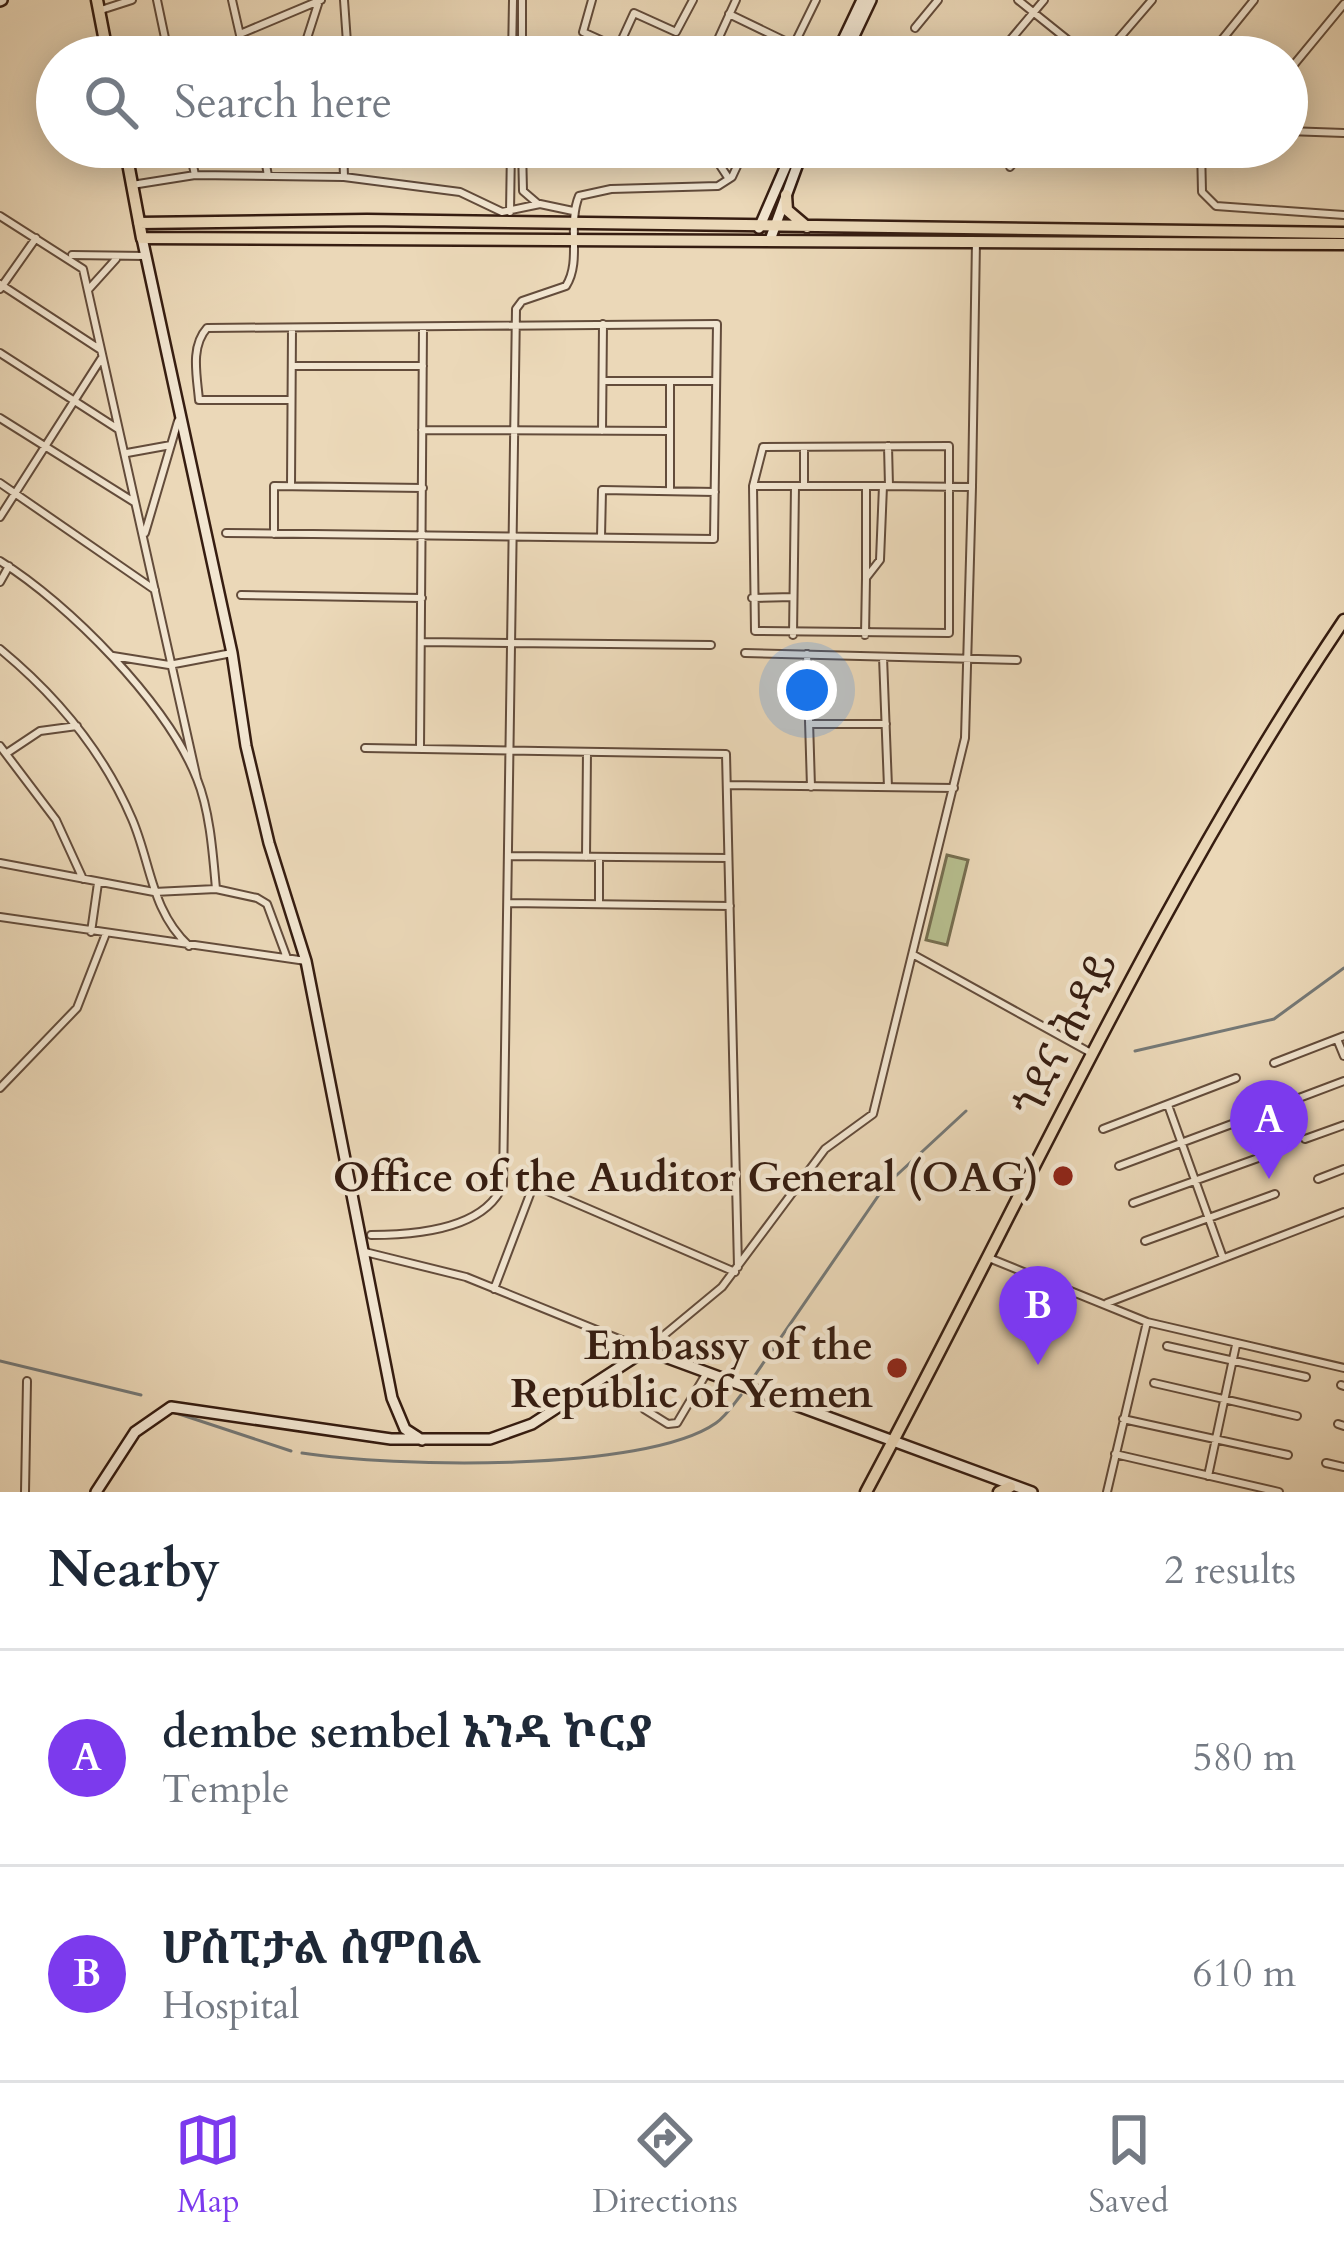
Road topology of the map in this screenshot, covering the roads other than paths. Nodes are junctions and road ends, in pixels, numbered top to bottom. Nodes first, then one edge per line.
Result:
1 (132, 0) edge
2 (157, 0) edge
3 (232, 0) edge
4 (344, 0) edge
5 (513, 0) edge
6 (523, 0) edge
7 (591, 0) edge
8 (693, 0) edge
9 (736, 0) edge
10 (816, 0) edge
11 (862, 0) edge
12 (871, 0) edge
13 (938, 0) edge
14 (1018, 0) edge
15 (1045, 0) edge
16 (1152, 0) edge
17 (1254, 0) edge
18 (316, 1) edge
19 (1344, 4) edge
20 (98, 5) edge
21 (1034, 13) junction
22 (729, 14) junction
23 (914, 28) dead end
24 (240, 34) joint
25 (104, 36) edge
26 (165, 36) edge
27 (307, 36) edge
28 (347, 36) edge
29 (512, 36) edge
30 (522, 36) edge
31 (593, 36) edge
32 (624, 36) edge
33 (719, 36) edge
34 (774, 36) edge
35 (798, 36) edge
36 (845, 36) edge
37 (854, 36) edge
38 (1014, 36) edge
39 (1063, 36) edge
40 (1121, 36) edge
41 (1225, 36) edge
42 (1308, 48) edge
43 (1308, 132) edge
44 (1344, 133) edge
45 (129, 168) edge
46 (194, 168) edge
47 (267, 168) edge
48 (344, 168) edge
49 (511, 168) edge
50 (522, 168) edge
51 (722, 168) edge
52 (735, 168) edge
53 (785, 168) edge
54 (796, 168) edge
55 (1201, 168) edge
56 (195, 175) junction
57 (268, 176) junction
58 (344, 177) junction
59 (729, 179) junction
60 (132, 185) junction
61 (786, 195) junction
62 (540, 204) junction
63 (573, 211) junction
64 (510, 212) junction
65 (1344, 214) edge
66 (0, 216) edge
67 (139, 223) junction
68 (759, 228) junction
69 (809, 229) junction
70 (572, 232) junction
71 (1344, 233) edge
72 (772, 234) junction
73 (976, 237) junction
74 (36, 238) junction
75 (142, 238) junction
76 (1344, 244) edge
77 (66, 254) junction
78 (146, 256) junction
79 (116, 259) junction
80 (1, 286) edge
81 (88, 290) junction
82 (603, 324) junction
83 (516, 325) junction
84 (424, 327) junction
85 (292, 328) junction
86 (0, 353) edge
87 (102, 353) junction
88 (292, 366) junction
89 (423, 366) junction
90 (603, 381) junction
91 (670, 381) junction
92 (716, 381) junction
93 (291, 400) junction
94 (76, 404) junction
95 (0, 418) edge
96 (178, 421) junction
97 (121, 430) junction
98 (422, 430) junction
99 (514, 430) junction
100 (602, 430) junction
101 (670, 431) junction
102 (171, 446) junction
103 (804, 446) junction
104 (888, 446) junction
105 (46, 449) junction
106 (125, 453) junction
107 (0, 483) edge
108 (291, 486) junction
109 (753, 486) junction
110 (800, 486) junction
111 (866, 486) junction
112 (886, 486) junction
113 (952, 487) junction
114 (972, 487) junction
115 (423, 488) junction
116 (670, 491) junction
117 (715, 492) junction
118 (17, 495) junction
119 (136, 503) junction
120 (0, 517) edge
121 (226, 533) dead end
122 (274, 534) junction
123 (422, 536) junction
124 (513, 536) junction
125 (601, 537) junction
126 (143, 538) junction
127 (0, 561) edge
128 (9, 566) junction
129 (866, 578) junction
130 (0, 582) edge
131 (155, 590) junction
132 (241, 596) dead end
133 (793, 597) junction
134 (422, 598) junction
135 (752, 598) junction
136 (1344, 620) edge
137 (794, 635) junction
138 (865, 635) junction
139 (421, 642) junction
140 (512, 643) junction
141 (711, 645) dead end
142 (0, 649) edge
143 (745, 652) dead end
144 (232, 653) junction
145 (110, 654) junction
146 (807, 654) junction
147 (883, 657) junction
148 (969, 659) junction
149 (1017, 660) dead end
150 (169, 665) junction
151 (809, 724) junction
152 (886, 724) junction
153 (77, 726) junction
154 (364, 748) dead end
155 (3, 749) edge
156 (420, 749) junction
157 (512, 751) junction
158 (586, 752) junction
159 (197, 779) junction
160 (728, 785) junction
161 (811, 787) junction
162 (888, 788) junction
163 (954, 788) junction
164 (510, 856) junction
165 (586, 857) junction
166 (599, 857) junction
167 (729, 858) junction
168 (0, 863) edge
169 (83, 880) junction
170 (98, 883) junction
171 (216, 889) junction
172 (154, 892) junction
173 (508, 903) junction
174 (599, 904) junction
175 (730, 906) junction
176 (0, 917) edge
177 (91, 934) junction
178 (105, 936) junction
179 (188, 946) junction
180 (914, 956) junction
181 (287, 958) junction
182 (306, 961) junction
183 (1341, 1038) edge
184 (1091, 1053) junction
185 (1344, 1055) edge
186 (1274, 1063) dead end
187 (1236, 1078) dead end
188 (1344, 1081) edge
189 (0, 1088) edge
190 (1291, 1101) dead end
191 (1168, 1105) junction
192 (1247, 1118) dead end
193 (1344, 1124) edge
194 (1103, 1130) dead end
195 (1305, 1139) dead end
196 (1182, 1143) junction
197 (1261, 1157) dead end
198 (1118, 1166) dead end
199 (1344, 1169) edge
200 (1318, 1179) dead end
201 (1195, 1180) junction
202 (1275, 1194) dead end
203 (1133, 1203) dead end
204 (1344, 1212) edge
205 (1209, 1219) junction
206 (371, 1235) dead end
207 (1145, 1241) dead end
208 (363, 1252) junction
209 (989, 1258) junction
210 (1223, 1258) junction
211 (736, 1270) junction
212 (494, 1289) junction
213 (1104, 1305) junction
214 (1147, 1322) junction
215 (1236, 1345) junction
216 (1167, 1346) dead end
217 (646, 1350) junction
218 (1232, 1362) junction
219 (1344, 1368) edge
220 (708, 1371) junction
221 (1306, 1377) dead end
222 (27, 1381) dead end
223 (1154, 1383) dead end
224 (1225, 1400) junction
225 (644, 1409) dead end
226 (1297, 1416) dead end
227 (1123, 1419) junction
228 (1217, 1439) junction
229 (422, 1441) junction
230 (892, 1442) junction
231 (1115, 1454) junction
232 (1288, 1455) dead end
233 (1325, 1462) dead end
234 (1344, 1467) edge
235 (1208, 1477) junction
236 (1005, 1490) edge
237 (25, 1492) edge
238 (96, 1492) edge
239 (866, 1492) edge
240 (1032, 1492) edge
241 (1107, 1492) edge
242 (1279, 1492) edge

1 - 20 street
2 - 26 street
3 - 24 street
4 - 28 street
5 - 29 street
6 - 30 street
7 - 31 street
8 - 32 street
9 - 22 street
10 - 35 street
11 - 36 street
12 - 37 street
13 - 23 street
14 - 21 street
15 - 21 street
16 - 40 street
17 - 41 street
18 - 24 street
18 - 27 street
19 - 42 street
20 - 25 main road
21 - 38 street
21 - 39 street
22 - 33 street
22 - 34 street
43 - 44 street
45 - 60 main road
46 - 56 street
47 - 57 street
48 - 58 street
49 - 64 street
50 - 62 street
51 - 59 street
52 - 59 street
53 - 68 street
54 - 61 street
55 - 65 street
56 - 57 street
56 - 60 street
57 - 58 street
58 - 64 street
59 - 63 street
60 - 67 main road
61 - 69 main road
61 - 72 street
62 - 63 street
62 - 64 street
63 - 70 street
66 - 74 street
67 - 70 main road
67 - 75 main road
68 - 70 main road
68 - 72 main road
69 - 72 main road
69 - 73 main road
70 - 72 main road
70 - 75 main road
70 - 83 street
71 - 73 main road
72 - 73 main road
73 - 76 main road
73 - 114 street
74 - 77 street
74 - 80 street
75 - 78 street
77 - 79 street
77 - 81 street
78 - 79 street
78 - 96 street
79 - 81 street
80 - 87 street
81 - 87 street
82 - 83 street
82 - 90 street
82 - 92 street
83 - 84 street
83 - 99 street
84 - 85 street
84 - 89 street
85 - 88 street
85 - 93 street
86 - 94 street
87 - 94 street
87 - 97 street
88 - 89 street
88 - 93 street
89 - 98 street
90 - 91 street
90 - 100 street
91 - 92 street
91 - 101 street
92 - 117 street
93 - 108 street
94 - 97 street
94 - 105 street
95 - 105 street
96 - 102 street
96 - 144 street
97 - 106 street
98 - 99 street
98 - 115 street
99 - 100 street
99 - 124 street
100 - 101 street
101 - 116 street
102 - 106 street
102 - 126 street
103 - 104 street
103 - 109 street
103 - 110 street
104 - 112 street
104 - 113 street
105 - 118 street
105 - 119 street
106 - 119 street
107 - 118 street
108 - 115 street
108 - 122 street
109 - 110 street
109 - 135 street
110 - 111 street
110 - 133 street
111 - 112 street
111 - 129 street
112 - 113 street
112 - 129 street
113 - 114 street
113 - 138 street
114 - 148 street
115 - 123 street
116 - 117 street
116 - 125 street
117 - 125 street
118 - 120 street
118 - 131 street
119 - 126 street
121 - 122 street
122 - 123 street
123 - 124 street
123 - 134 street
124 - 125 street
124 - 140 street
126 - 131 street
127 - 128 street
128 - 130 street
128 - 145 street
129 - 138 street
131 - 150 street
132 - 134 street
133 - 135 street
133 - 137 street
134 - 139 street
135 - 137 street
136 - 184 main road, ጎደና ሕዳይ
137 - 138 street
139 - 140 street
139 - 156 street
140 - 141 street
140 - 157 street
142 - 153 street
143 - 146 street
144 - 150 street
144 - 182 street
145 - 150 street
145 - 159 street
146 - 147 street
146 - 151 street
147 - 148 street
147 - 152 street
148 - 149 street
148 - 163 street
150 - 159 street
151 - 152 street
151 - 161 street
152 - 162 street
153 - 155 street
153 - 172 street
154 - 156 street
155 - 169 street
156 - 157 street
157 - 158 street
157 - 164 street
158 - 160 street
158 - 165 street
159 - 171 street
160 - 161 street
160 - 167 street
161 - 162 street
162 - 163 street
163 - 180 street
164 - 165 street
164 - 173 street
165 - 166 street
166 - 167 street
166 - 174 street
167 - 175 street
168 - 169 street
169 - 170 street
170 - 172 street
170 - 177 street
171 - 172 street
171 - 181 street
172 - 179 street
173 - 174 street
173 - 206 street
174 - 175 street
175 - 211 street
176 - 177 street
177 - 178 street
178 - 179 street
178 - 189 street
179 - 181 street
180 - 184 street
180 - 211 street
181 - 182 street
182 - 208 street
183 - 185 street
183 - 186 street
184 - 209 main road, ጎደና ሕዳይ
187 - 191 street
188 - 190 street
191 - 194 street
191 - 196 street
192 - 196 street
193 - 195 street
196 - 198 street
196 - 201 street
197 - 201 street
199 - 200 street
201 - 203 street
201 - 205 street
202 - 205 street
204 - 210 street
205 - 207 street
205 - 210 street
208 - 212 street
208 - 229 street
209 - 213 street
209 - 230 main road, ጎደና ሕዳይ
210 - 213 street
211 - 212 street
211 - 217 street
212 - 217 street
213 - 214 street
214 - 215 street
214 - 227 street
215 - 218 street
215 - 219 street
216 - 218 street
217 - 220 street
217 - 229 street
218 - 221 street
218 - 224 street
220 - 225 street
220 - 230 street
222 - 237 street
223 - 224 street
224 - 226 street
224 - 228 street
227 - 228 street
227 - 231 street
228 - 232 street
228 - 235 street
229 - 238 street
230 - 236 street
230 - 239 main road, ጎደና ሕዳይ
231 - 235 street
231 - 241 street
233 - 234 street
235 - 242 street
236 - 240 street

